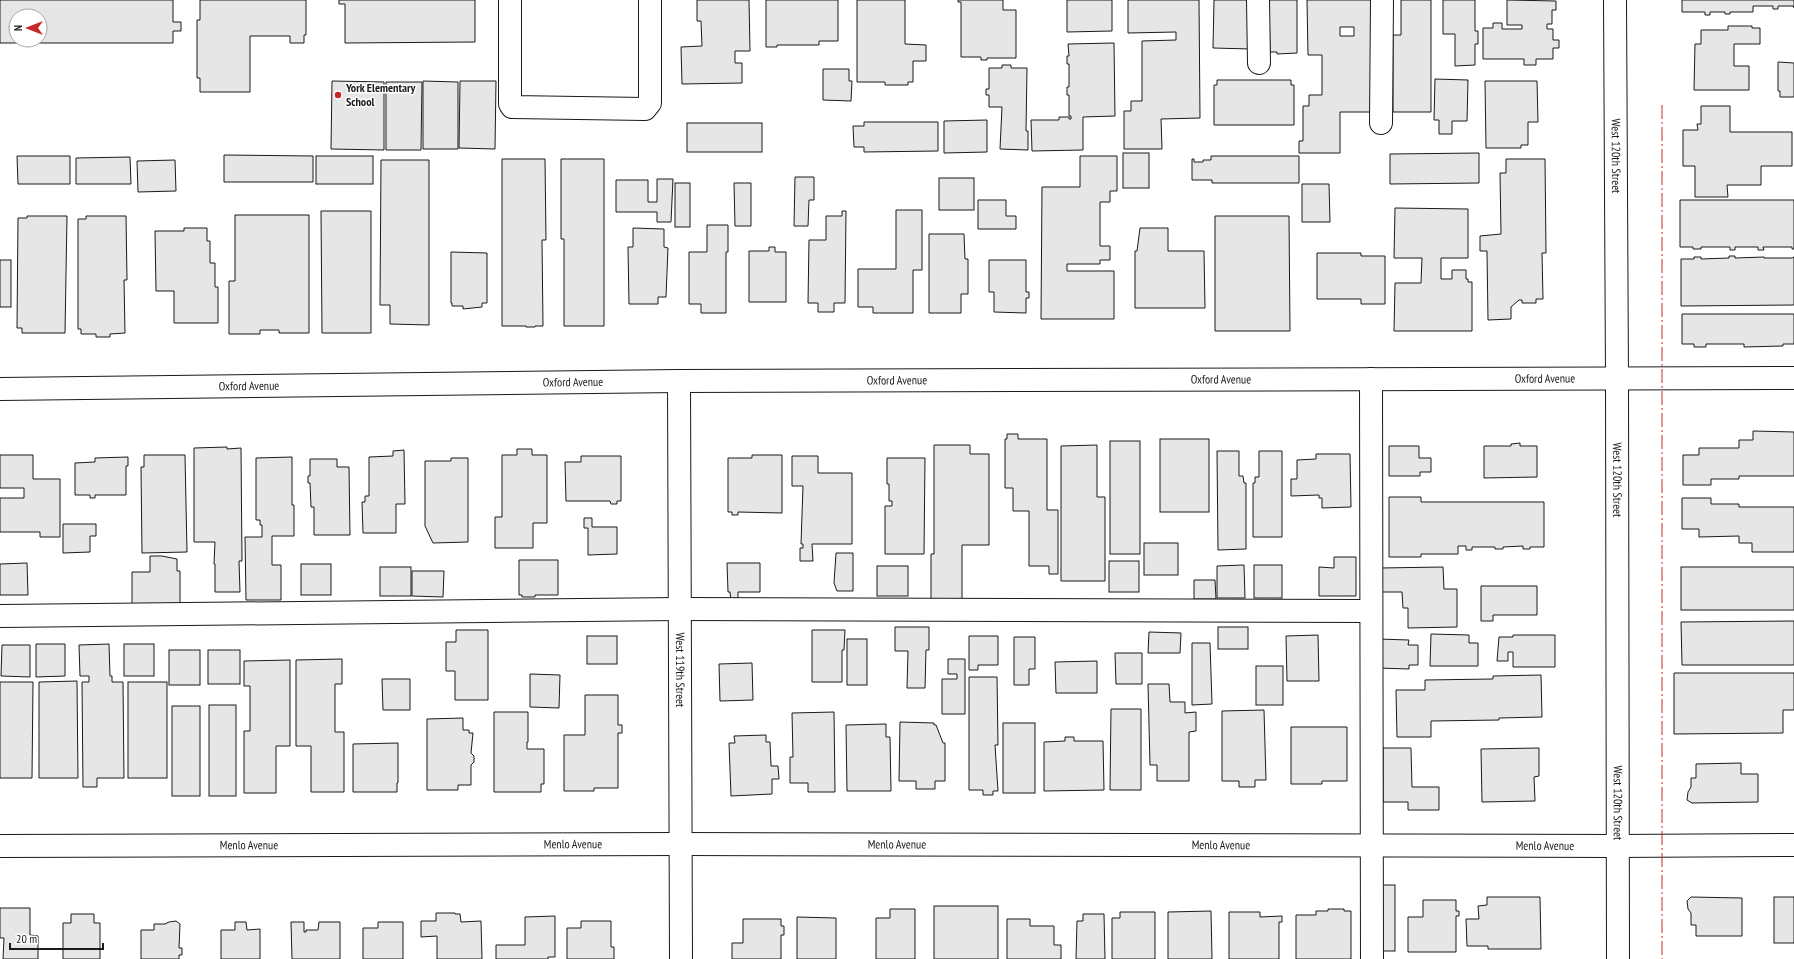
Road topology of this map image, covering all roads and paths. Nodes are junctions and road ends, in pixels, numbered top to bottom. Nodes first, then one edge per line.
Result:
1 (510, 0) edge
2 (650, 0) edge
3 (1258, 0) edge
4 (1382, 0) edge
5 (1614, 0) edge
6 (1259, 63) dead end
7 (1381, 123) dead end
8 (1794, 378) edge
9 (1370, 379) junction
10 (1617, 379) junction
11 (679, 381) junction
12 (0, 389) edge
13 (680, 609) junction
14 (1370, 612) junction
15 (0, 616) edge
16 (681, 844) junction
17 (1794, 845) edge
18 (0, 846) edge
19 (1370, 846) junction
20 (1617, 846) junction
21 (681, 959) edge
22 (1372, 959) edge
23 (1618, 959) edge

1 - 2 street
3 - 6 street
4 - 7 street
5 - 10 street, West 120th Street
8 - 10 street, Oxford Avenue
9 - 10 street, Oxford Avenue
9 - 11 street, Oxford Avenue
9 - 14 street
10 - 20 street, West 120th Street
11 - 12 street, Oxford Avenue
11 - 13 street, West 119th Street
13 - 14 street
13 - 15 street
13 - 16 street, West 119th Street
14 - 19 street
16 - 18 street, Menlo Avenue
16 - 19 street, Menlo Avenue
16 - 21 street, West 119th Street
17 - 20 street, Menlo Avenue
19 - 20 street, Menlo Avenue
19 - 22 street
20 - 23 street, West 120th Street

